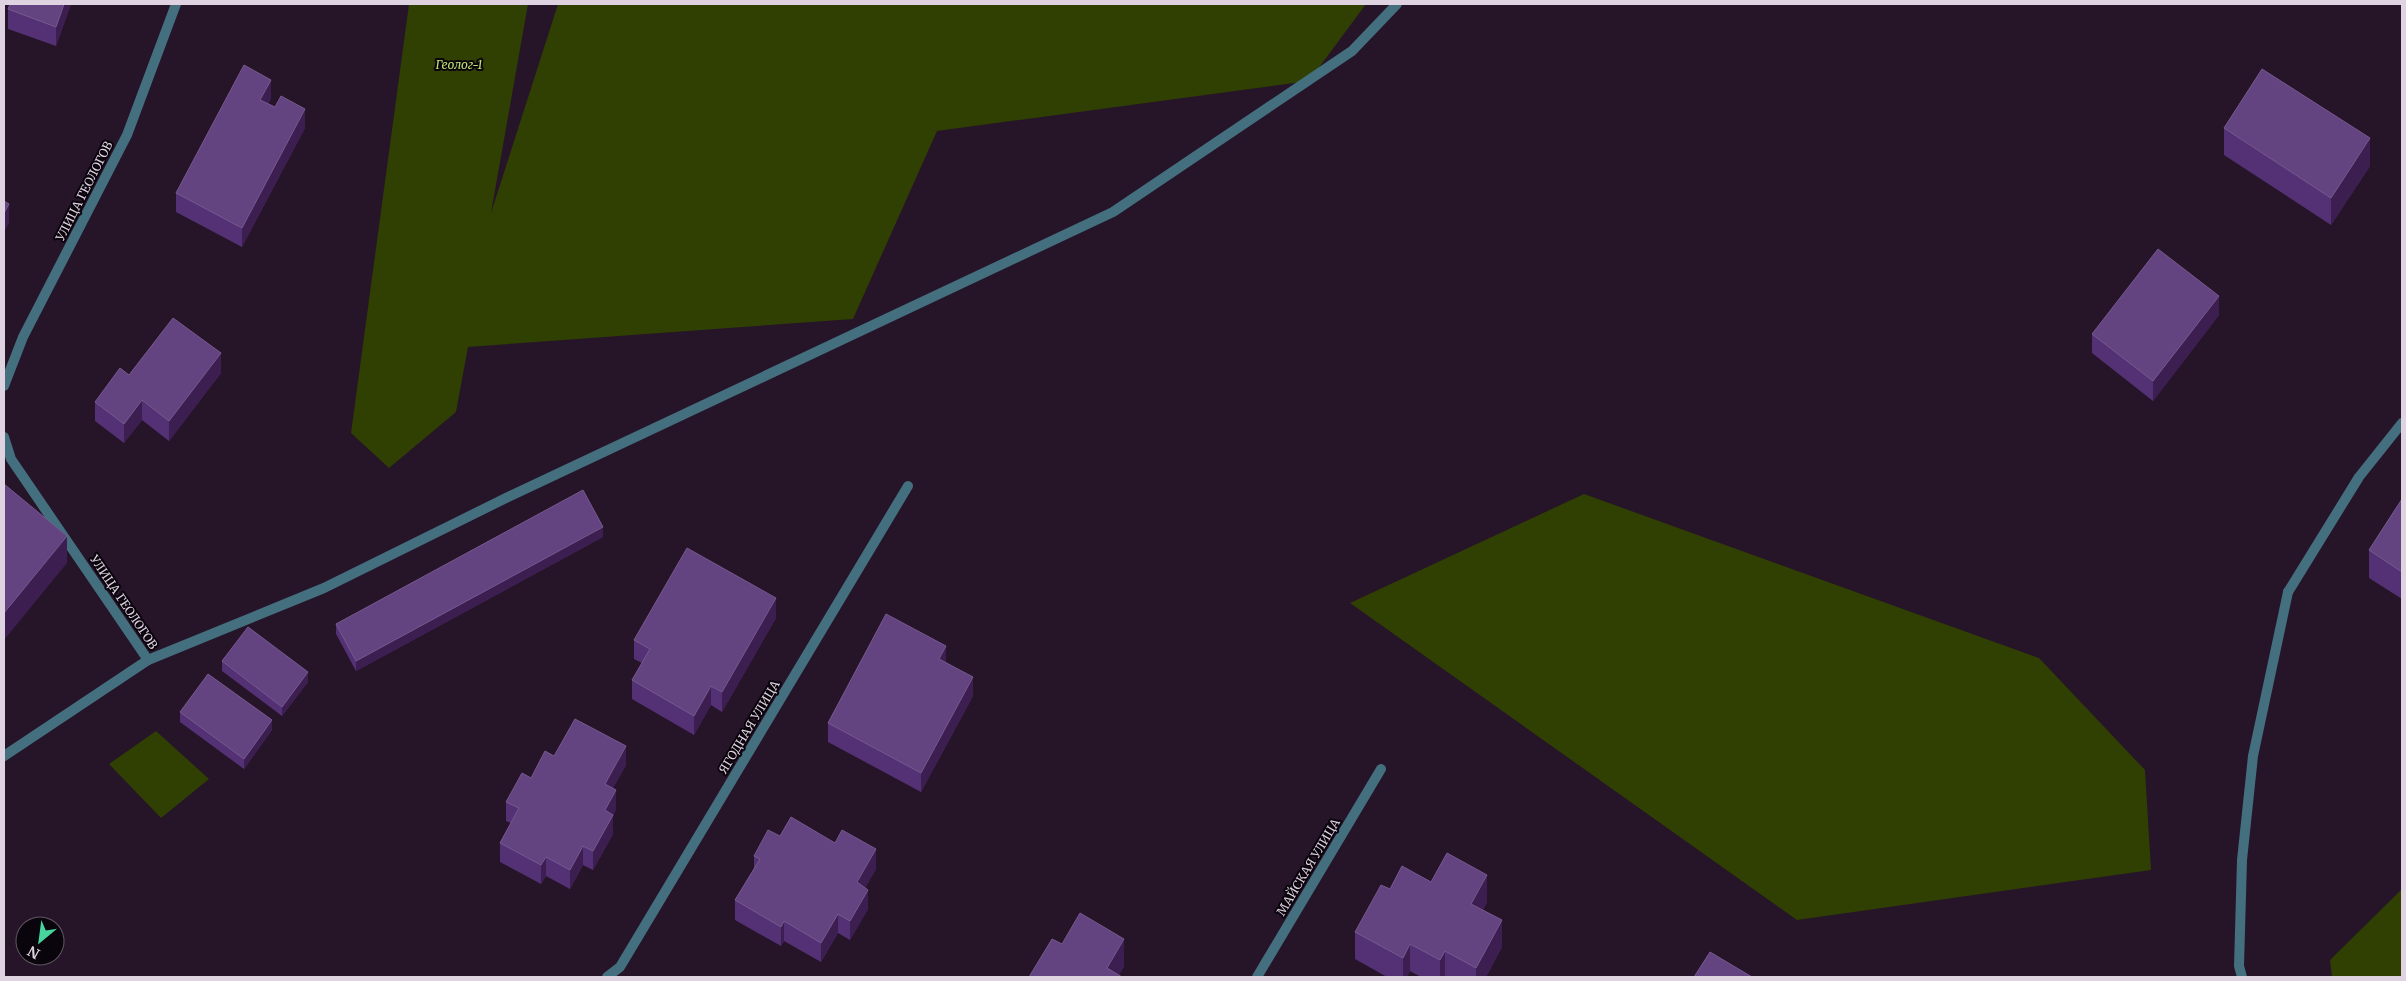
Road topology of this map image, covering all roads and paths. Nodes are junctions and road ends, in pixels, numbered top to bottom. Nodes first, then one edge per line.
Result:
1 (176, 4) edge
2 (1397, 4) edge
3 (4, 386) edge
4 (2402, 423) edge
5 (4, 437) edge
6 (908, 486) dead end
7 (148, 660) junction
8 (4, 756) edge
9 (1381, 769) dead end
10 (607, 977) edge
11 (1256, 977) edge
12 (2242, 977) edge

1 - 3 street, УЛИЦА ГЕОЛОГОВ
2 - 7 street
4 - 12 street
5 - 7 street, УЛИЦА ГЕОЛОГОВ
6 - 10 street, ЯГОДНАЯ УЛИЦА
7 - 8 street, УЛИЦА ГЕОЛОГОВ
9 - 11 street, МАЙСКАЯ УЛИЦА

